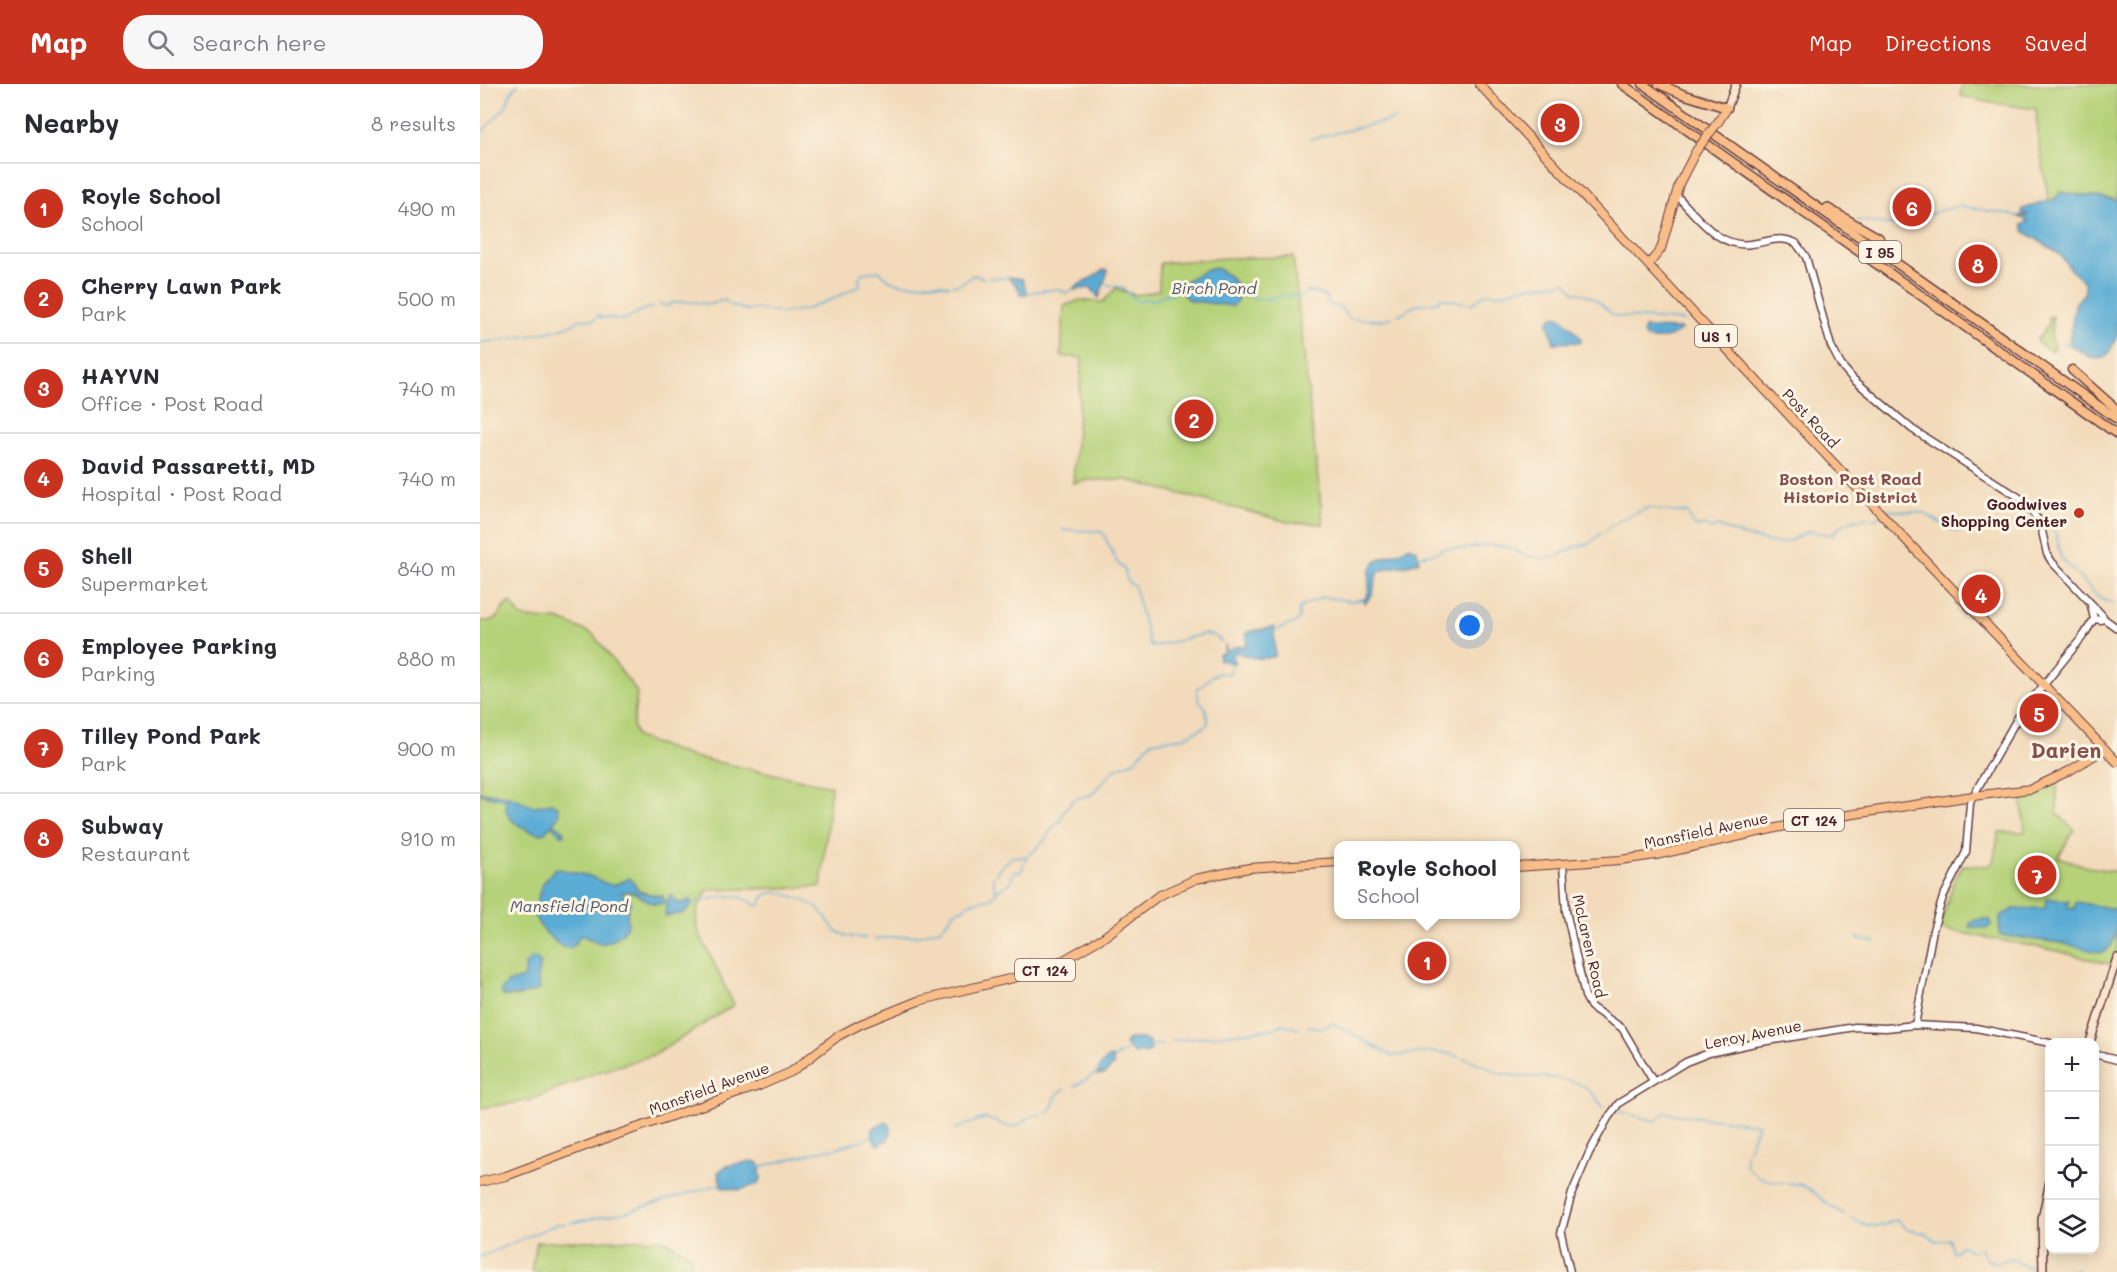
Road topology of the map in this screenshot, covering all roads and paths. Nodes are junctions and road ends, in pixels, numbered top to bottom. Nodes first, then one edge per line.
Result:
1 (1615, 84) edge
2 (1622, 84) edge
3 (1642, 84) edge
4 (1659, 84) edge
5 (1736, 84) edge
6 (1483, 86) edge
7 (1646, 101) junction
8 (1727, 108) junction
9 (1752, 161) junction
10 (1676, 195) junction
11 (1879, 238) dead end
12 (1649, 264) junction
13 (2072, 370) dead end
14 (2117, 410) edge
15 (2117, 419) edge
16 (2117, 434) edge
17 (2095, 615) junction
18 (2117, 628) edge
19 (2044, 683) junction
20 (2105, 749) junction
21 (2117, 762) edge
22 (1972, 796) junction
23 (1334, 862) edge
24 (1563, 864) junction
25 (1520, 867) edge
26 (2117, 958) edge
27 (1915, 1025) junction
28 (2091, 1038) edge
29 (2045, 1042) edge
30 (2099, 1055) edge
31 (2117, 1060) edge
32 (1653, 1081) junction
33 (480, 1182) edge
34 (2046, 1200) edge
35 (1570, 1272) edge
36 (2043, 1272) edge

1 - 7 highway
2 - 7 highway, I 95
3 - 9 highway, I 95
4 - 8 highway
5 - 8 main road
6 - 12 main road, Post Road / US 1
7 - 16 highway, I 95
8 - 10 main road, bridge
9 - 11 highway
9 - 15 highway, I 95
10 - 12 main road
10 - 17 street
12 - 19 main road, Post Road / US 1
13 - 14 highway
17 - 18 street
17 - 19 street
19 - 20 main road, Post Road / US 1
19 - 22 street
20 - 21 main road, Post Road / US 1
20 - 22 main road, Mansfield Avenue / CT 124
22 - 24 main road, Mansfield Avenue / CT 124
22 - 27 street
23 - 33 main road, Mansfield Avenue / CT 124
24 - 25 main road, Mansfield Avenue / CT 124
24 - 32 street, McLaren Road
26 - 28 main road
27 - 29 street, Leroy Avenue
27 - 32 street, Leroy Avenue
30 - 31 street
32 - 35 street, Leroy Avenue
34 - 36 main road

